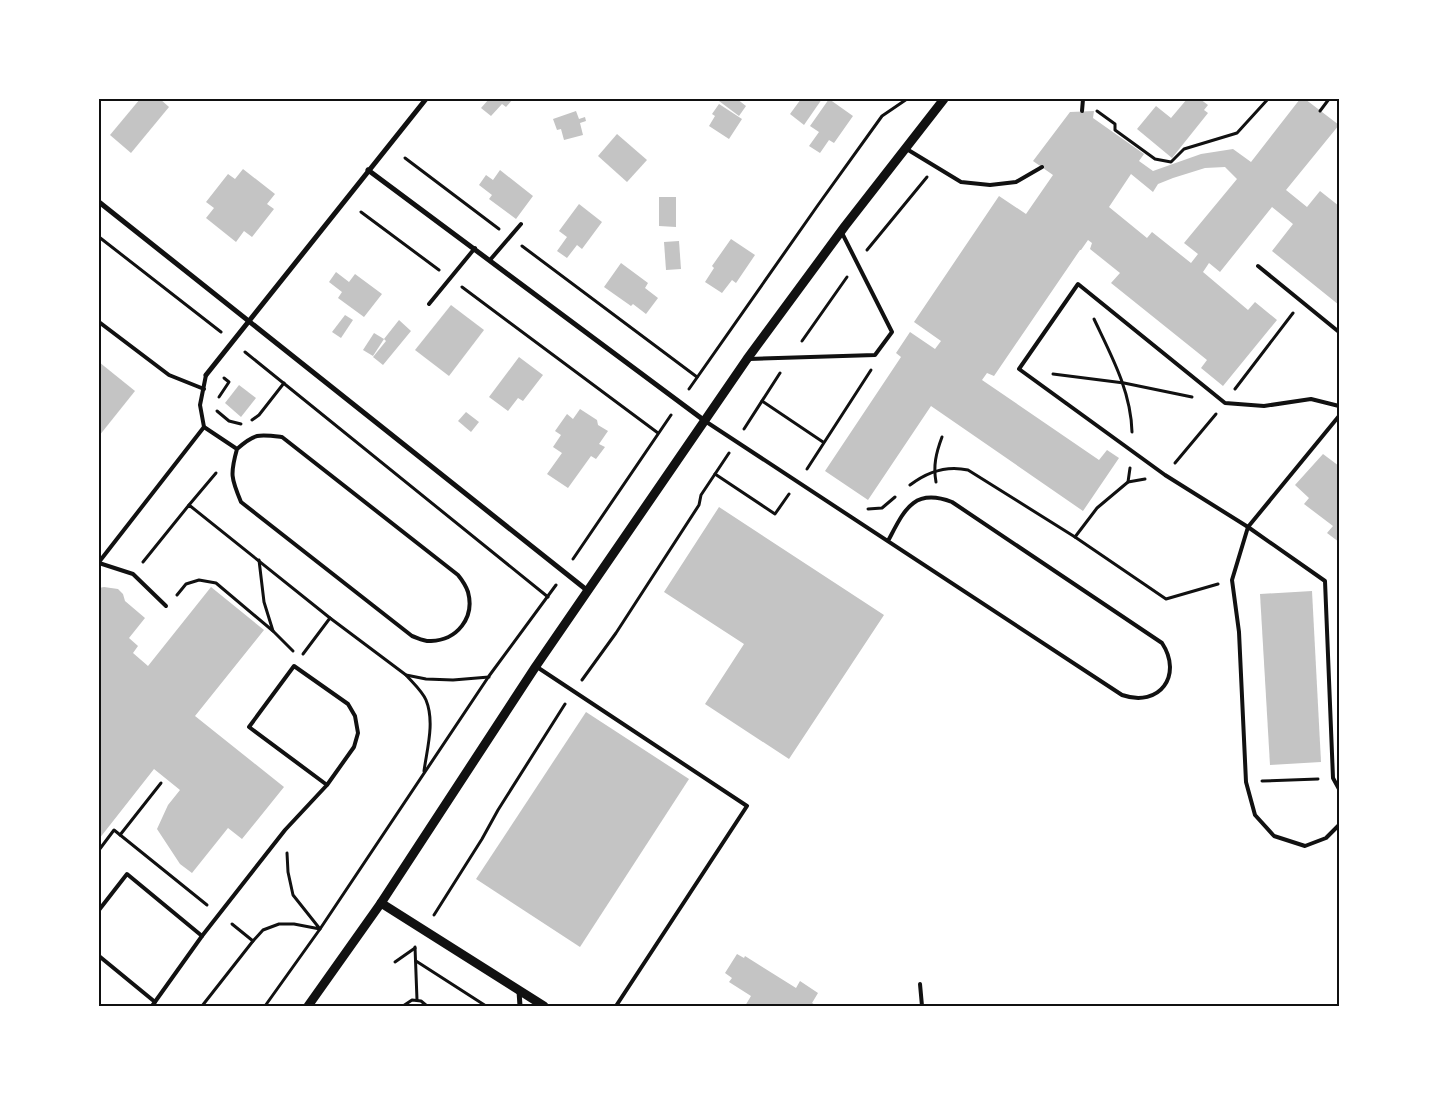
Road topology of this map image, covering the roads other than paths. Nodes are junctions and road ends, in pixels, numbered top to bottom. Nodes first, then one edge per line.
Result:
1 (426, 99) edge
2 (944, 99) edge
3 (1083, 99) edge
4 (1082, 111) dead end
5 (905, 148) junction
6 (1042, 167) dead end
7 (368, 170) junction
8 (99, 202) edge
9 (521, 224) dead end
10 (841, 231) junction
11 (475, 248) junction
12 (490, 260) junction
13 (1258, 266) dead end
14 (428, 304) dead end
15 (248, 321) junction
16 (99, 322) edge
17 (1339, 332) edge
18 (747, 359) junction
19 (206, 375) joint
20 (204, 388) junction
21 (1339, 406) edge
22 (1339, 416) edge
23 (705, 421) junction
24 (204, 427) junction
25 (237, 449) junction
26 (1248, 527) junction
27 (888, 541) junction
28 (99, 562) edge
29 (588, 591) junction
30 (166, 606) road end
31 (536, 666) junction
32 (327, 785) junction
33 (1339, 789) edge
34 (1339, 825) edge
35 (381, 903) junction
36 (99, 910) edge
37 (202, 936) junction
38 (99, 956) edge
39 (920, 984) dead end
40 (519, 991) junction
41 (154, 1004) edge
42 (308, 1006) edge
43 (520, 1006) edge
44 (544, 1006) edge
45 (616, 1006) edge
46 (922, 1006) edge

1 - 7 street
2 - 5 street
3 - 4 lane
5 - 6 lane
5 - 10 street
7 - 11 street
7 - 15 street
8 - 15 street
9 - 12 lane
10 - 18 street
10 - 18 lane
11 - 12 street
11 - 14 lane
12 - 23 street
13 - 17 lane
15 - 19 street
15 - 29 street
16 - 20 lane
18 - 23 street
19 - 20 lane
20 - 24 lane
21 - 26 lane
22 - 26 lane
23 - 27 lane
23 - 29 street
24 - 25 lane
24 - 28 lane
25 - 25 lane
26 - 33 lane
26 - 34 lane
27 - 27 lane
28 - 30 lane
29 - 31 street
31 - 35 street
31 - 45 lane
32 - 32 lane
32 - 37 lane
35 - 40 street
35 - 42 street
36 - 37 lane
37 - 41 lane
38 - 41 lane
39 - 46 lane
40 - 43 street
40 - 44 street

